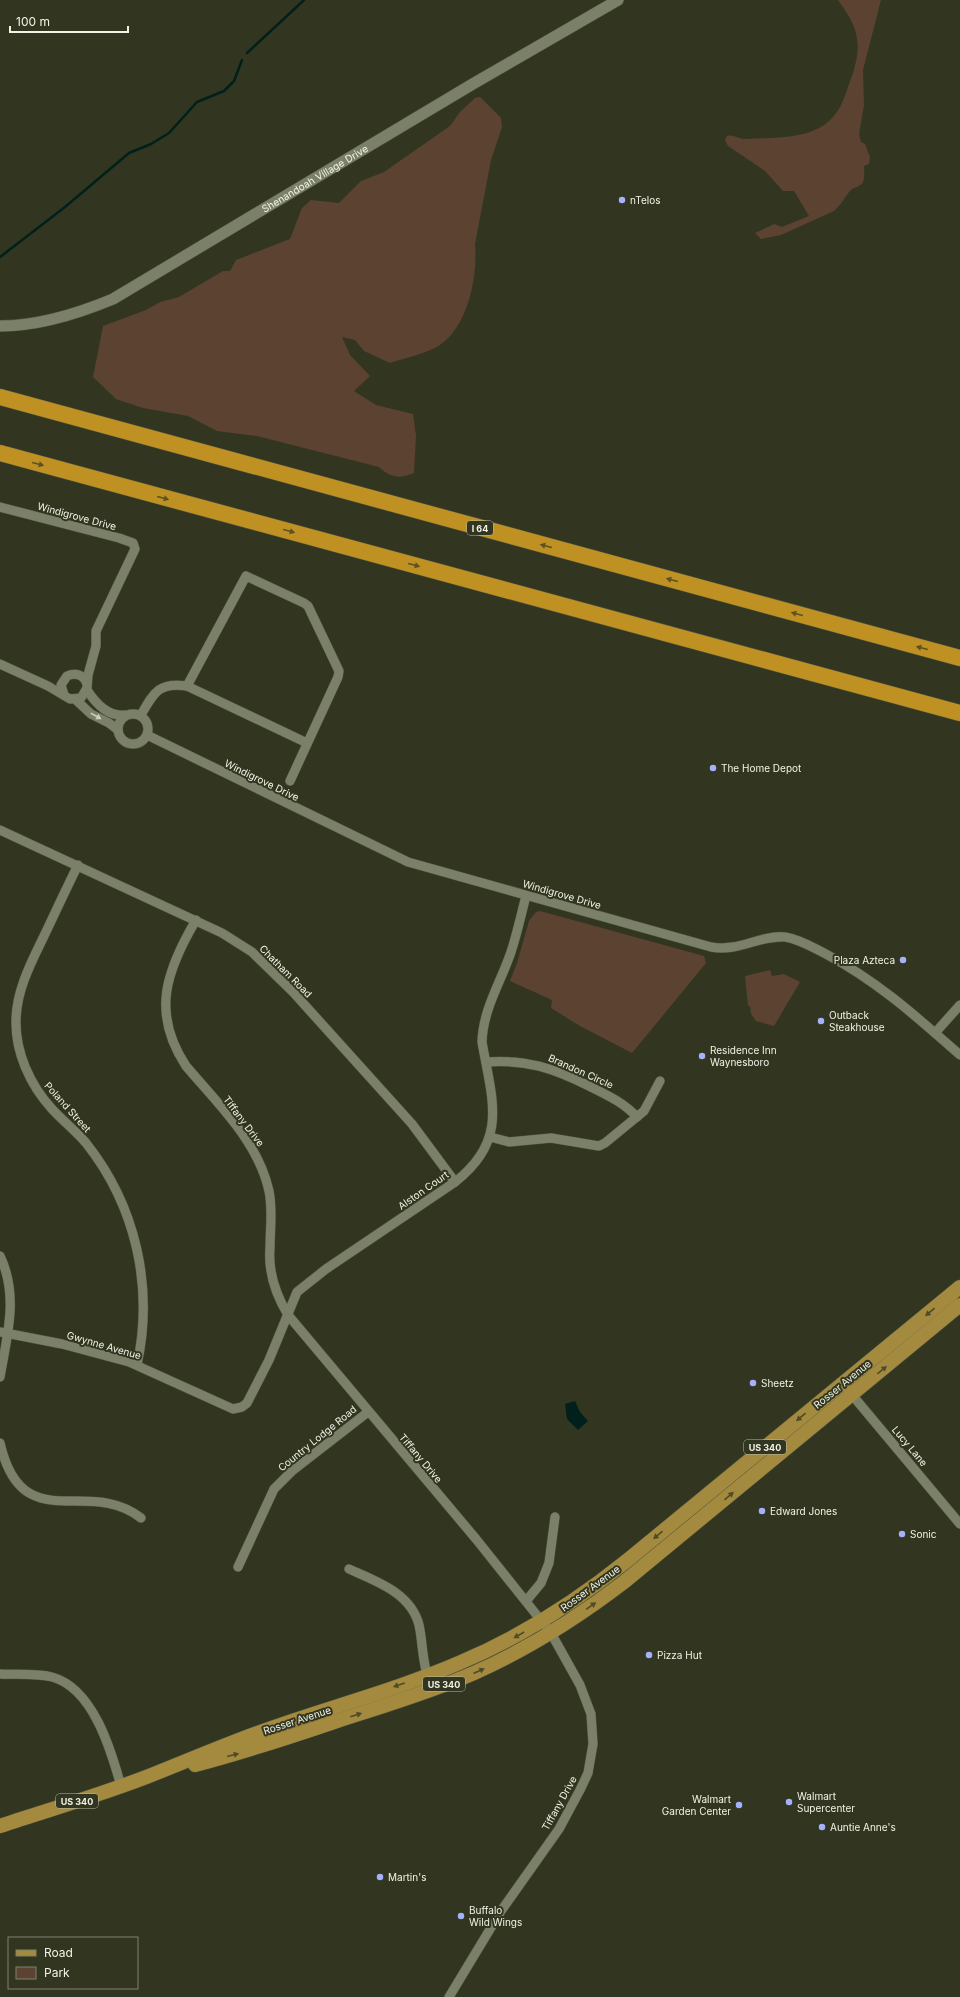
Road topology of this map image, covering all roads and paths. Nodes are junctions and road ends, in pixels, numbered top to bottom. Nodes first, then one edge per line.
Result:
1 (618, 0) edge
2 (0, 326) edge
3 (0, 397) edge
4 (0, 454) edge
5 (0, 506) edge
6 (960, 658) edge
7 (0, 664) edge
8 (90, 668) junction
9 (77, 674) junction
10 (62, 681) junction
11 (48, 686) junction
12 (188, 686) junction
13 (87, 687) junction
14 (64, 695) junction
15 (76, 700) junction
16 (960, 713) edge
17 (141, 715) junction
18 (125, 716) junction
19 (118, 730) junction
20 (147, 735) junction
21 (307, 743) junction
22 (290, 781) dead end
23 (0, 830) edge
24 (78, 865) junction
25 (526, 896) junction
26 (196, 920) junction
27 (960, 1005) edge
28 (935, 1033) junction
29 (960, 1055) edge
30 (486, 1062) junction
31 (660, 1080) dead end
32 (637, 1117) junction
33 (490, 1137) junction
34 (455, 1182) junction
35 (0, 1256) edge
36 (960, 1287) edge
37 (960, 1305) edge
38 (288, 1315) junction
39 (4, 1333) edge
40 (137, 1365) junction
41 (0, 1377) edge
42 (842, 1383) junction
43 (198, 1392) joint
44 (852, 1394) junction
45 (368, 1412) junction
46 (0, 1442) edge
47 (1, 1453) edge
48 (555, 1517) dead end
49 (141, 1518) dead end
50 (960, 1524) edge
51 (238, 1567) dead end
52 (349, 1569) dead end
53 (526, 1601) junction
54 (542, 1621) junction
55 (551, 1633) junction
56 (0, 1674) edge
57 (427, 1676) junction
58 (432, 1689) junction
59 (154, 1774) junction
60 (121, 1786) junction
61 (0, 1826) edge
62 (449, 1997) edge

1 - 2 street, Shenandoah Village Drive
6 -> 3 highway, I 64
4 -> 16 highway
5 - 8 street, Windigrove Drive
7 - 11 street
8 - 9 street
8 - 13 street, Windigrove Drive
9 - 10 street
9 - 13 street
10 - 11 street
10 - 14 street
11 - 14 street
12 - 17 street
12 - 21 street
12 - 21 street
13 - 15 street
13 - 18 street
14 - 15 street
15 -> 19 street
17 - 18 street
17 - 20 street
18 - 19 street
19 - 20 street
20 - 25 street, Windigrove Drive
21 - 22 street
23 - 24 street, Chatham Road
24 - 26 street, Chatham Road
24 - 40 street, Poland Street
25 - 28 street, Windigrove Drive
25 - 30 street, Alston Court
26 - 34 street, Chatham Road
26 - 38 street, Tiffany Drive
27 - 28 street
28 - 29 street, Windigrove Drive
30 - 32 street, Brandon Circle
30 - 33 street, Alston Court
31 - 32 street
32 - 33 street
33 - 34 street, Alston Court
34 - 38 street, Alston Court
35 - 39 street
36 -> 42 main road, Rosser Avenue / US 340
44 -> 37 main road, Rosser Avenue / US 340
38 - 43 street, Alston Court
38 - 45 street, Tiffany Drive
39 - 40 street, Gwynne Avenue
39 - 41 street
40 - 43 street, Gwynne Avenue
42 - 44 street, Lucy Lane
42 -> 54 main road, Rosser Avenue / US 340
44 - 50 street, Lucy Lane
55 -> 44 main road, Rosser Avenue / US 340
45 - 51 street, Country Lodge Road
45 - 53 street, Tiffany Drive
46 - 47 street
47 - 49 street
48 - 53 street
52 - 57 street
53 - 54 street, Tiffany Drive
54 - 55 street, Tiffany Drive
54 -> 57 main road, Rosser Avenue / US 340
58 -> 55 main road, Rosser Avenue / US 340
55 - 62 street, Tiffany Drive
56 - 60 street
57 - 58 street
57 -> 59 main road, Rosser Avenue / US 340
59 -> 58 main road, Rosser Avenue / US 340
59 - 60 main road, Rosser Avenue / US 340
60 - 61 main road, Rosser Avenue / US 340

